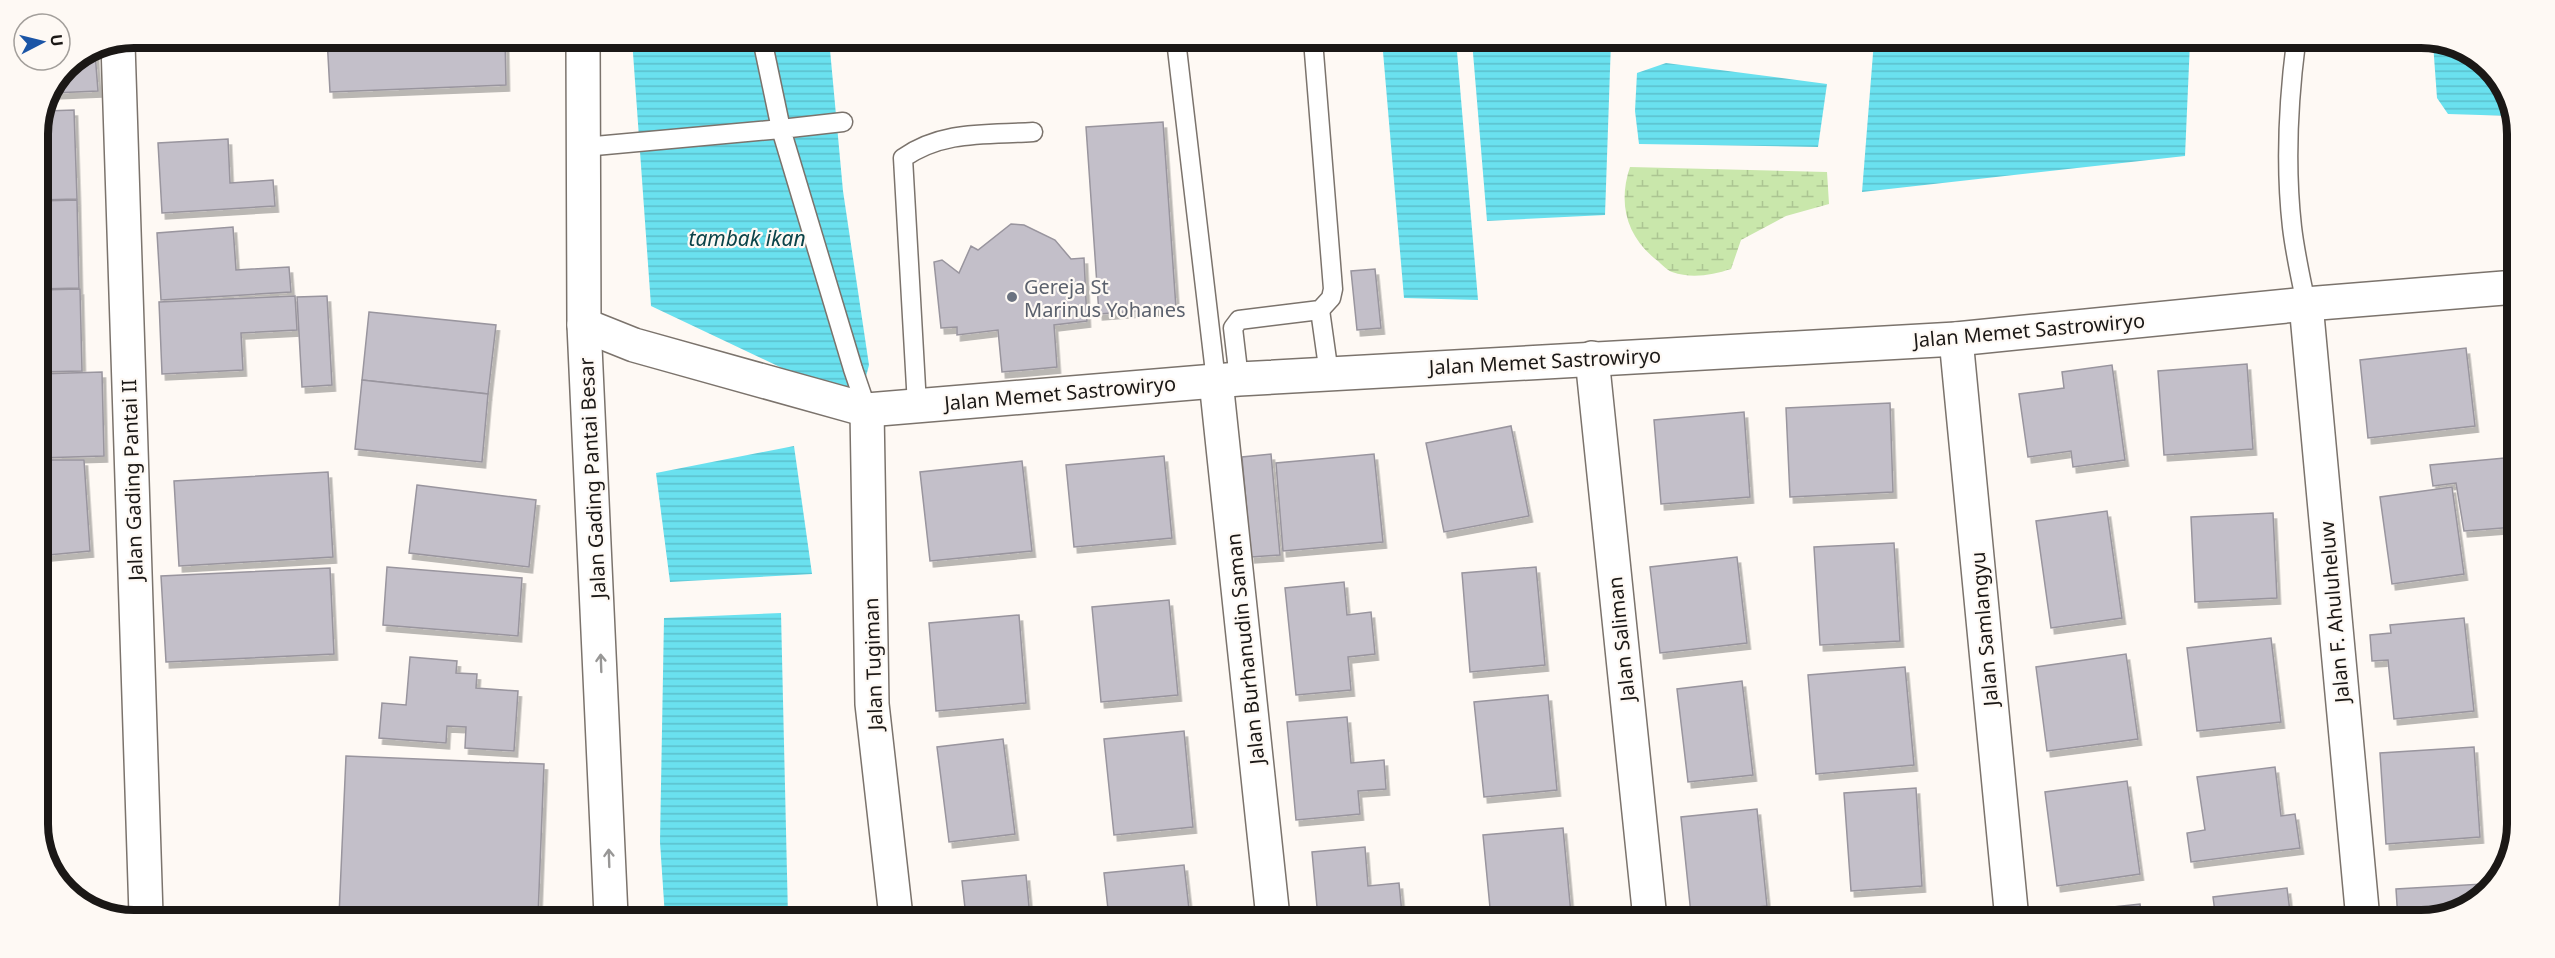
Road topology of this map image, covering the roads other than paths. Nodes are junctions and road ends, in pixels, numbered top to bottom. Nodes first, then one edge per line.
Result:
1 (583, 48) edge
2 (764, 48) edge
3 (1177, 48) edge
4 (1314, 48) edge
5 (2295, 48) edge
6 (118, 50) edge
7 (843, 122) dead end
8 (781, 129) junction
9 (1033, 132) dead end
10 (584, 147) junction
11 (2507, 288) edge
12 (2306, 304) junction
13 (1320, 310) junction
14 (584, 325) junction
15 (1956, 339) junction
16 (1592, 358) junction
17 (1329, 374) junction
18 (1227, 380) junction
19 (917, 405) junction
20 (867, 410) junction
21 (146, 910) edge
22 (611, 910) edge
23 (895, 910) edge
24 (1272, 910) edge
25 (1649, 910) edge
26 (2011, 910) edge
27 (2362, 910) edge

1 - 10 street, Jalan Gading Pantai Besar
2 - 8 lane
3 - 18 lane
4 - 13 lane
5 - 12 lane
6 - 21 street, Jalan Gading Pantai II
7 - 8 lane
8 - 10 lane
8 - 20 lane
9 - 19 lane
10 - 14 street, Jalan Gading Pantai Besar
11 - 12 street, Jalan Memet Sastrowiryo
12 - 15 street, Jalan Memet Sastrowiryo
12 - 27 street, Jalan F. Ahuluheluw
13 - 17 lane
13 - 18 lane
14 - 20 street, Jalan Memet Sastrowiryo
22 -> 14 street, Jalan Gading Pantai Besar
15 - 16 street, Jalan Memet Sastrowiryo
15 - 26 street, Jalan Samlangyu
16 - 17 street, Jalan Memet Sastrowiryo
16 - 25 street, Jalan Saliman
17 - 18 street, Jalan Memet Sastrowiryo
18 - 19 street, Jalan Memet Sastrowiryo
18 - 24 street, Jalan Burhanudin Saman
19 - 20 street, Jalan Memet Sastrowiryo
20 - 23 street, Jalan Tugiman

